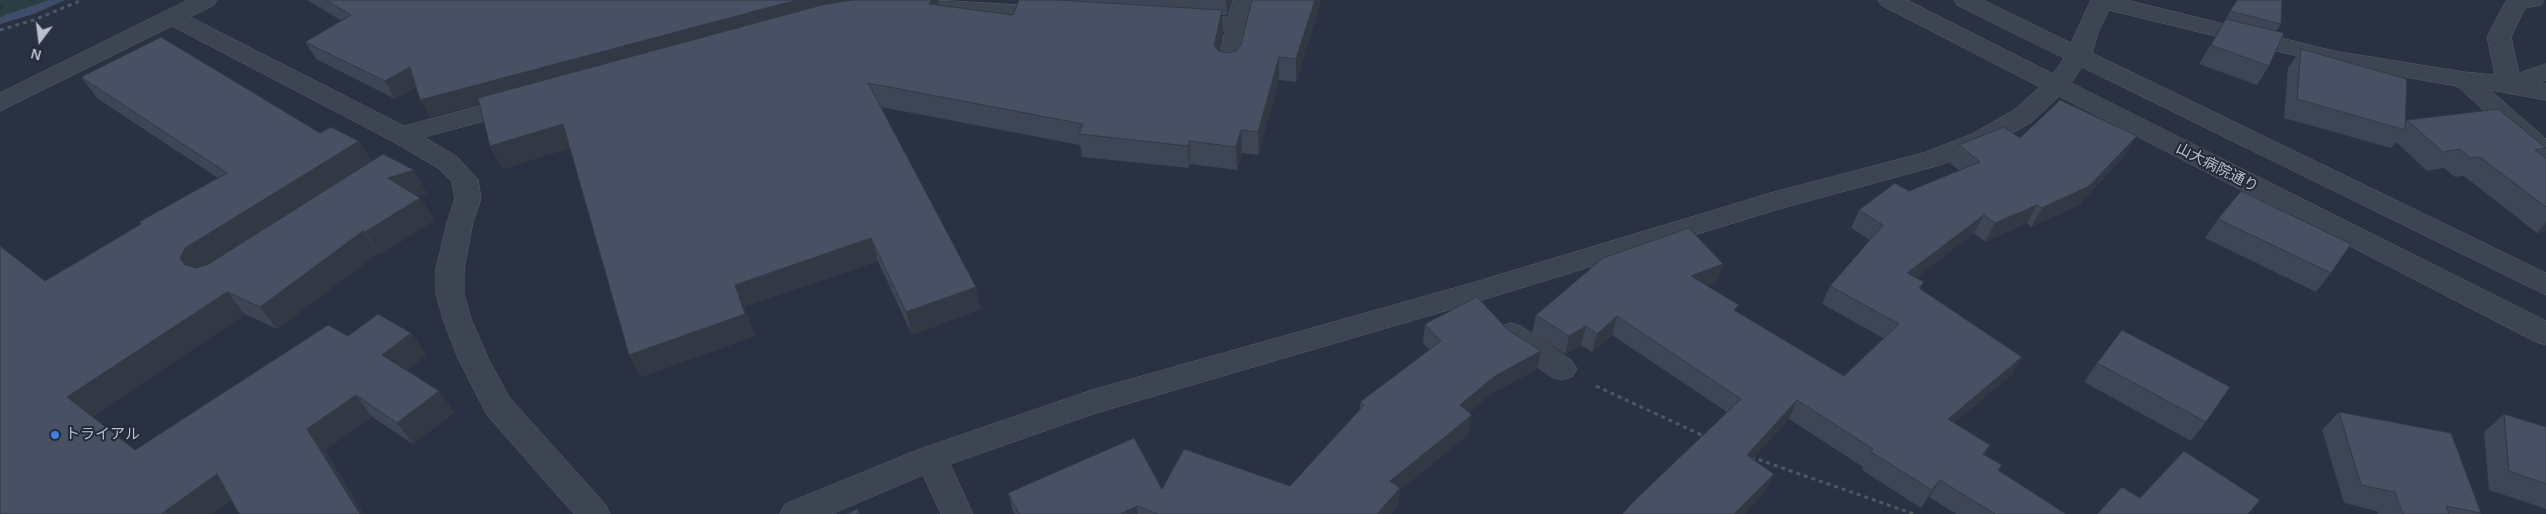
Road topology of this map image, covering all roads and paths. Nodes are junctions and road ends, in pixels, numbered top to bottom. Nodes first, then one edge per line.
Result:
1 (82, 0) edge
2 (206, 0) edge
3 (1244, 0) edge
4 (1889, 0) edge
5 (1965, 0) edge
6 (2103, 0) edge
7 (2519, 1) edge
8 (886, 8) edge
9 (1073, 15) edge
10 (173, 17) junction
11 (1161, 20) edge
12 (1238, 25) junction
13 (0, 30) edge
14 (2079, 55) junction
15 (1228, 67) edge
16 (2546, 72) edge
17 (2464, 80) junction
18 (2057, 84) junction
19 (2509, 84) junction
20 (2546, 92) edge
21 (542, 97) edge
22 (0, 103) edge
23 (411, 141) junction
24 (2546, 153) edge
25 (396, 163) edge
26 (2546, 285) edge
27 (1472, 293) junction
28 (2546, 334) edge
29 (1562, 369) joint
30 (1707, 438) edge
31 (1743, 454) edge
32 (931, 458) junction
33 (594, 514) edge
34 (796, 514) edge
35 (957, 514) edge
36 (1914, 514) edge

1 - 13 path
2 - 10 street
3 - 12 street
4 - 18 street, 山大病院通り
5 - 14 street
6 - 14 street
6 - 17 street
7 - 19 street
8 - 9 street
10 - 22 street
10 - 23 street
11 - 12 street
12 - 15 street
14 - 18 street
14 - 26 street
16 - 19 street
17 - 19 street
17 - 24 street
18 - 27 street
18 - 28 street, 山大病院通り
19 - 20 street
21 - 23 street
23 - 25 street
23 - 33 street
27 - 29 street
27 - 32 street
29 - 30 path
31 - 36 path
32 - 34 street
32 - 35 street

